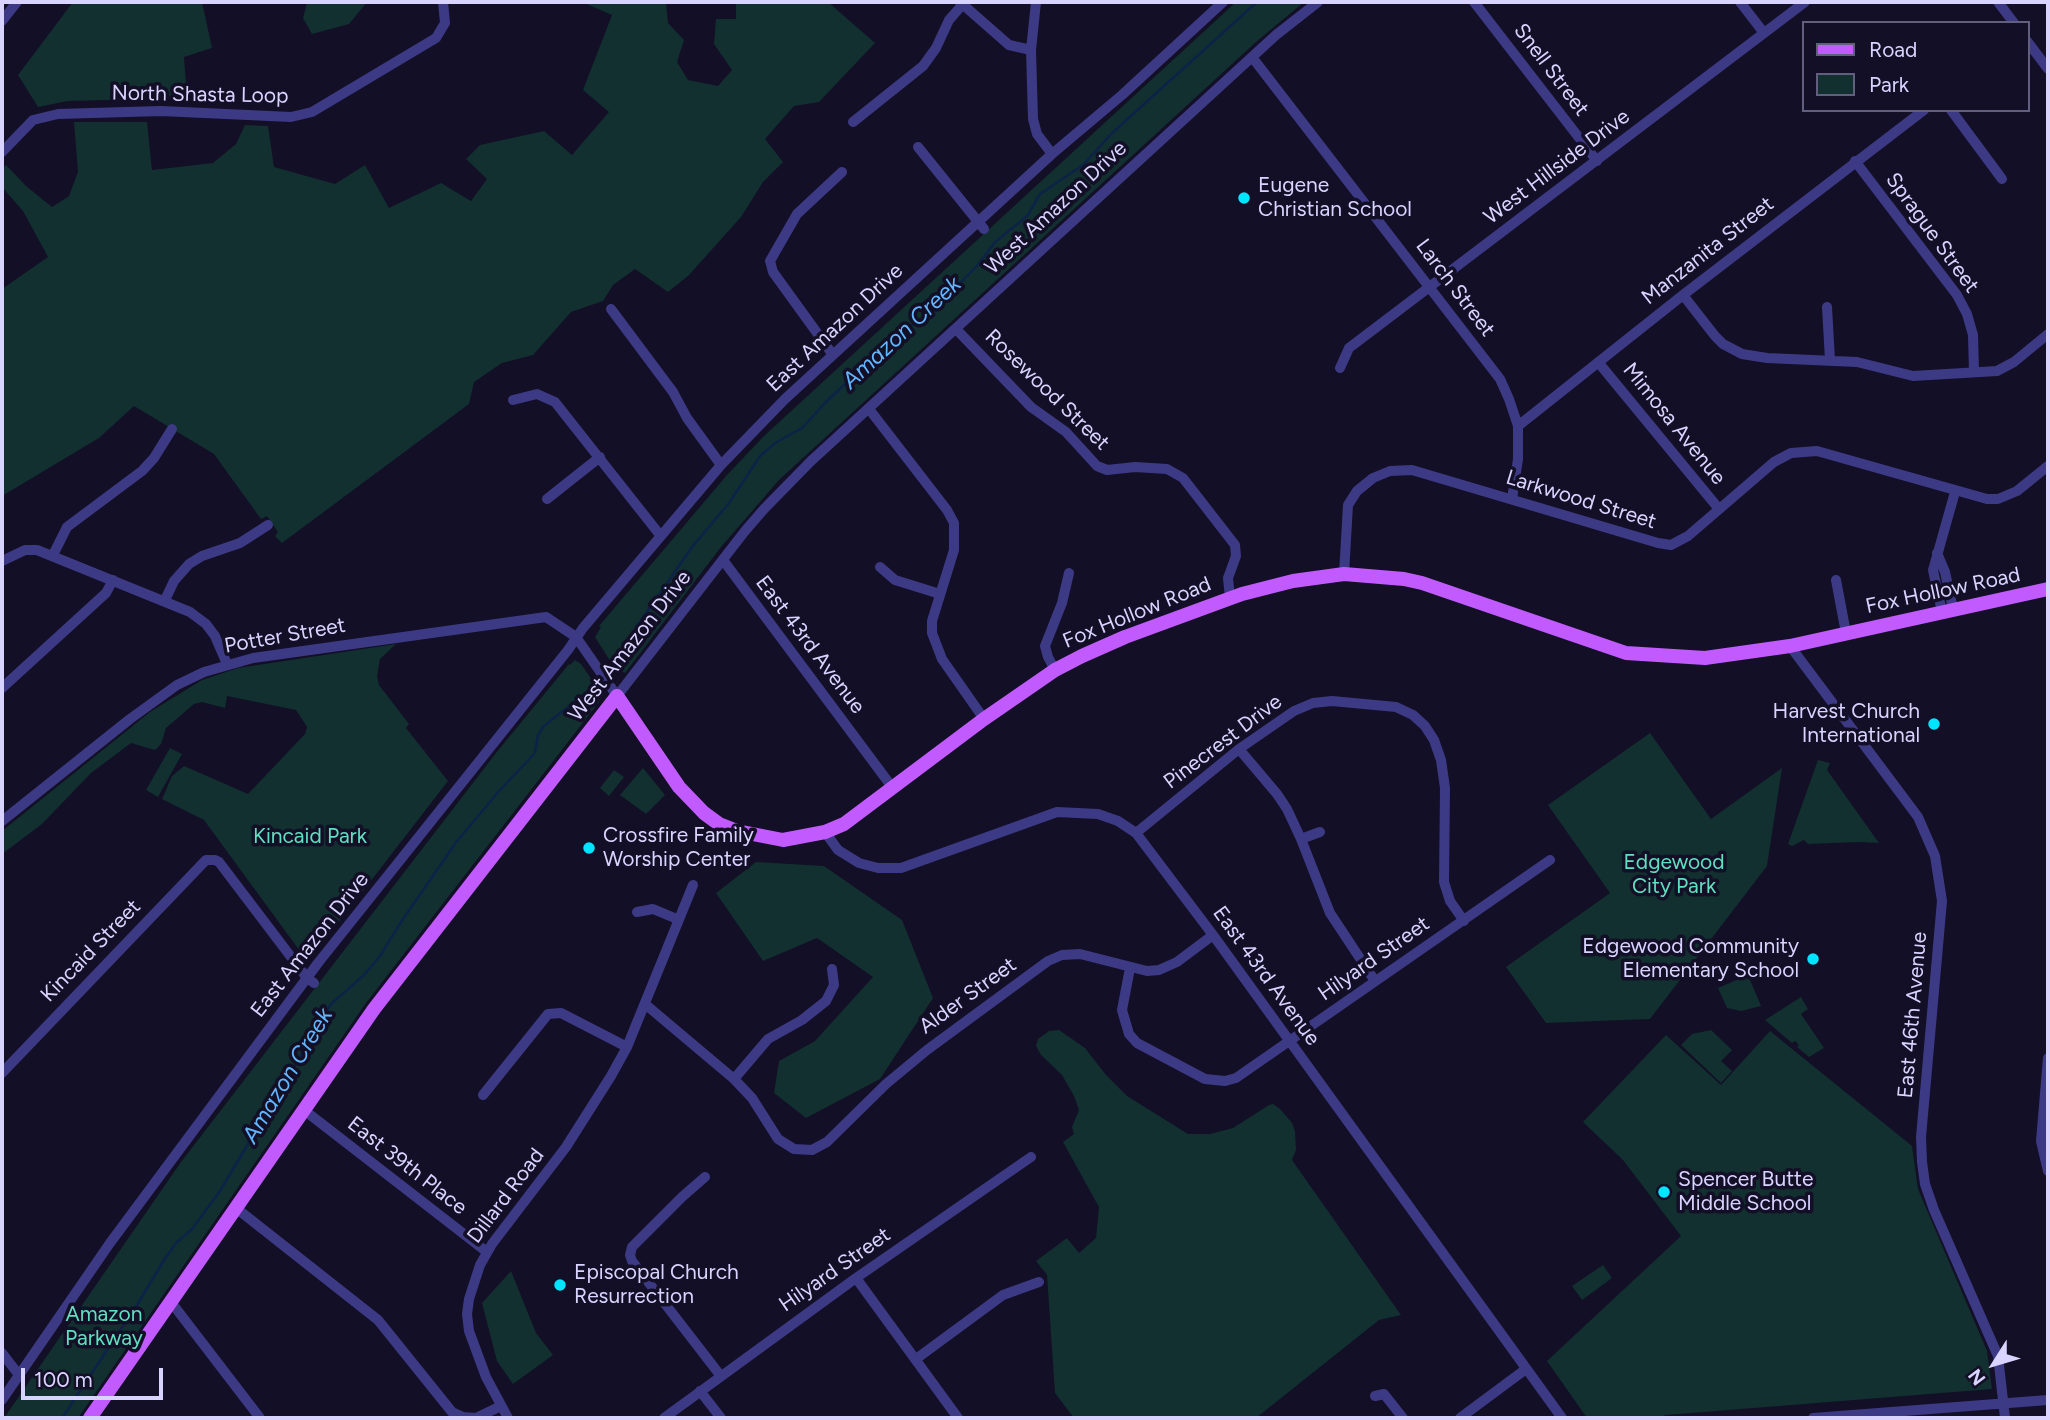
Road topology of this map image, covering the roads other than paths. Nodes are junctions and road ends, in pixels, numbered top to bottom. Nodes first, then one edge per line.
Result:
1 (17, 2) edge
2 (443, 2) edge
3 (1036, 2) edge
4 (1223, 2) edge
5 (1318, 2) edge
6 (1474, 2) edge
7 (1740, 2) edge
8 (1805, 2) edge
9 (1998, 2) edge
10 (961, 3) edge
11 (2, 21) edge
12 (2012, 21) edge
13 (1764, 33) junction
14 (2029, 44) edge
15 (1031, 50) junction
16 (1252, 57) junction
17 (2048, 69) edge
18 (1921, 112) edge
19 (1952, 112) edge
20 (853, 122) dead end
21 (918, 147) dead end
22 (2, 152) edge
23 (1052, 154) junction
24 (1597, 161) junction
25 (1855, 161) junction
26 (842, 172) dead end
27 (2002, 179) dead end
28 (981, 225) junction
29 (1430, 287) junction
30 (1683, 295) junction
31 (1827, 307) dead end
32 (611, 309) dead end
33 (956, 328) junction
34 (2048, 334) edge
35 (833, 355) junction
36 (1829, 360) junction
37 (1598, 362) junction
38 (1340, 368) dead end
39 (1974, 372) junction
40 (545, 383) dead end
41 (548, 397) junction
42 (513, 400) dead end
43 (869, 409) junction
44 (1518, 426) junction
45 (172, 429) dead end
46 (600, 457) junction
47 (721, 464) junction
48 (2048, 466) edge
49 (1955, 492) junction
50 (547, 499) dead end
51 (1512, 499) junction
52 (1719, 509) junction
53 (268, 525) dead end
54 (660, 535) junction
55 (53, 555) junction
56 (723, 560) junction
57 (2, 561) edge
58 (880, 567) dead end
59 (1069, 573) dead end
60 (1344, 574) junction
61 (113, 580) junction
62 (1836, 580) dead end
63 (2048, 589) edge
64 (940, 594) junction
65 (1230, 598) junction
66 (165, 600) junction
67 (1947, 610) junction
68 (1846, 633) junction
69 (576, 637) junction
70 (1790, 646) junction
71 (227, 664) junction
72 (1055, 670) junction
73 (2, 688) edge
74 (617, 696) junction
75 (984, 719) junction
76 (1239, 749) junction
77 (892, 788) junction
78 (2, 821) edge
79 (825, 832) junction
80 (1320, 832) dead end
81 (1136, 833) junction
82 (1301, 839) junction
83 (1550, 860) dead end
84 (693, 885) dead end
85 (637, 912) dead end
86 (677, 919) junction
87 (1464, 920) junction
88 (1213, 935) junction
89 (1130, 968) junction
90 (832, 969) dead end
91 (311, 981) junction
92 (1375, 981) junction
93 (645, 1004) junction
94 (1290, 1042) junction
95 (627, 1047) junction
96 (2048, 1058) edge
97 (2, 1073) edge
98 (734, 1079) junction
99 (2047, 1085) edge
100 (483, 1095) dead end
101 (304, 1110) junction
102 (1031, 1157) dead end
103 (2048, 1171) edge
104 (705, 1177) dead end
105 (236, 1208) junction
106 (487, 1252) junction
107 (856, 1278) junction
108 (1039, 1282) dead end
109 (171, 1302) junction
110 (2, 1353) edge
111 (916, 1359) junction
112 (1526, 1368) junction
113 (19, 1375) junction
114 (720, 1375) junction
115 (700, 1391) junction
116 (1375, 1396) dead end
117 (2, 1400) edge
118 (2048, 1400) edge
119 (2004, 1404) junction
120 (501, 1406) junction
121 (90, 1418) edge
122 (260, 1418) edge
123 (508, 1418) edge
124 (664, 1418) edge
125 (721, 1418) edge
126 (958, 1418) edge
127 (1403, 1418) edge
128 (1460, 1418) edge
129 (1562, 1418) edge
130 (1813, 1418) edge
131 (2005, 1418) edge

1 - 11 street
2 - 22 street, North Shasta Loop
3 - 15 street
4 - 23 street, East Amazon Drive
5 - 16 street, West Amazon Drive
6 - 24 street, Snell Street
7 - 13 street
8 - 13 street, West Hillside Drive
9 - 12 street
10 - 15 street
10 - 20 street
13 - 24 street, West Hillside Drive
14 - 17 street
15 - 23 street
16 - 29 street, Larch Street
16 - 33 street, West Amazon Drive
18 - 25 street, Manzanita Street
19 - 27 street
21 - 28 street
23 - 28 street, East Amazon Drive
24 - 29 street, West Hillside Drive
25 - 30 street, Manzanita Street
25 - 39 street, Sprague Street
26 - 35 street
28 - 35 street, East Amazon Drive
29 - 38 street, West Hillside Drive
29 - 44 street, Larch Street
30 - 36 street
30 - 37 street, Manzanita Street
31 - 36 street
32 - 47 street
33 - 43 street, West Amazon Drive
33 - 65 street, Rosewood Street
34 - 39 street
35 - 47 street, East Amazon Drive
36 - 39 street
37 - 44 street, Manzanita Street
37 - 52 street, Mimosa Avenue
40 - 41 street
41 - 42 street
41 - 46 street
43 - 56 street, West Amazon Drive
43 - 64 street
44 - 51 street, Larch Street
45 - 55 street
46 - 50 street
46 - 54 street
47 - 54 street, East Amazon Drive
48 - 49 street, Larkwood Street
49 - 52 street, Larkwood Street
49 - 67 street
51 - 52 street, Larkwood Street
51 - 60 street, Larkwood Street
53 - 66 street
54 - 69 street, East Amazon Drive
55 - 57 street
55 - 61 street
56 - 74 street, West Amazon Drive
56 - 77 street, East 43rd Avenue
58 - 64 street
59 - 72 street
60 - 65 main road, Fox Hollow Road
60 - 70 main road, Fox Hollow Road
61 - 66 street
61 - 73 street
62 - 68 street, Fox Hollow Road
63 - 67 main road, Fox Hollow Road
64 - 75 street
65 - 72 main road, Fox Hollow Road
66 - 71 street
67 - 68 main road, Fox Hollow Road
68 - 70 main road, Fox Hollow Road
69 - 71 street, Potter Street
69 - 74 street, Fox Hollow Road
69 - 91 street, East Amazon Drive
70 - 119 street, East 46th Avenue
71 - 78 street, Potter Street
72 - 75 main road, Fox Hollow Road
74 - 79 main road, Fox Hollow Road
74 - 101 main road, West Amazon Drive
75 - 77 main road, Fox Hollow Road
76 - 81 street, Pinecrest Drive
76 - 82 street
76 - 87 street, Pinecrest Drive
77 - 79 main road, Fox Hollow Road
79 - 81 street, East 43rd Avenue
80 - 82 street
81 - 88 street, East 43rd Avenue
82 - 92 street
83 - 87 street, Hilyard Street
84 - 86 street, Dillard Road
85 - 86 street
86 - 93 street, Dillard Road
87 - 92 street, Hilyard Street
88 - 89 street, Alder Street
88 - 94 street, East 43rd Avenue
89 - 94 street, Hilyard Street
89 - 98 street, Alder Street
90 - 98 street
91 - 97 street, Kincaid Street
91 - 113 street, East Amazon Drive
92 - 94 street, Hilyard Street
93 - 95 street, Dillard Road
93 - 98 street
94 - 112 street, East 43rd Avenue
95 - 100 street
95 - 106 street, Dillard Road
96 - 99 street
99 - 103 street
101 - 105 main road, West Amazon Drive
101 - 106 street, East 39th Place
102 - 107 street, Hilyard Street
104 - 114 street
105 - 109 main road, West Amazon Drive
105 - 120 street
106 - 120 street, Dillard Road
107 - 111 street
107 - 114 street, Hilyard Street
108 - 111 street
109 - 121 main road, West Amazon Drive
109 - 122 street
110 - 113 street
111 - 126 street
112 - 128 street
112 - 129 street, East 43rd Avenue
113 - 117 street, East Amazon Drive
114 - 115 street, Hilyard Street
115 - 124 street, Hilyard Street
115 - 125 street
116 - 127 street
118 - 119 street
119 - 130 street
119 - 131 street, East 46th Avenue
120 - 123 street, Dillard Road

